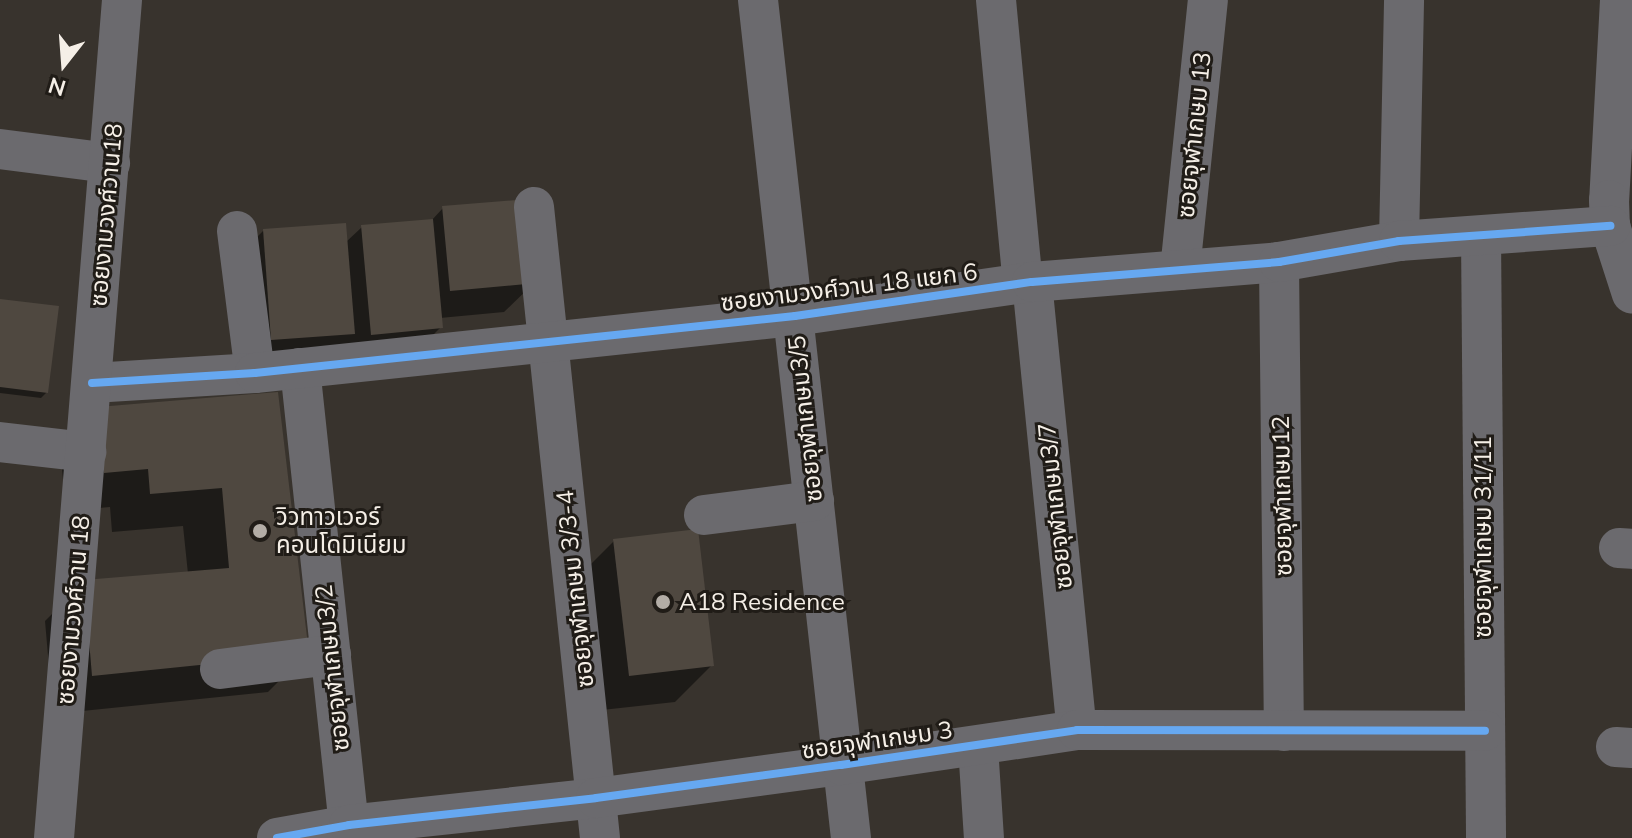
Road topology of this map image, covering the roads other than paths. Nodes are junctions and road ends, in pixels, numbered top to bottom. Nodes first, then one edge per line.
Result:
1 (122, 0) edge
2 (758, 0) edge
3 (996, 0) edge
4 (1208, 0) edge
5 (1404, 0) edge
6 (1620, 0) edge
7 (1625, 78) edge
8 (0, 149) edge
9 (110, 163) junction
10 (534, 207) dead end
11 (1610, 226) junction
12 (237, 231) dead end
13 (1481, 236) junction
14 (1399, 241) junction
15 (1279, 262) junction
16 (1180, 270) junction
17 (1028, 283) junction
18 (1632, 294) edge
19 (795, 316) junction
20 (550, 341) junction
21 (300, 368) junction
22 (255, 373) junction
23 (92, 383) junction
24 (0, 442) edge
25 (86, 452) junction
26 (814, 501) junction
27 (704, 515) dead end
28 (331, 655) junction
29 (220, 669) dead end
30 (1077, 730) junction
31 (1284, 731) junction
32 (1485, 731) junction
33 (978, 746) junction
34 (841, 765) junction
35 (596, 798) junction
36 (349, 825) junction
37 (298, 837) edge
38 (54, 838) edge
39 (600, 838) edge
40 (851, 838) edge
41 (984, 838) edge
42 (1486, 838) edge

1 - 9 street, ซอยงามวงศ์วาน18
2 - 19 street, ซอยจุฬาเกษม3/5
3 - 17 street, ซอยจุฬาเกษม3/7
4 - 16 street, ซอยจุฬาเกษม 13
5 - 14 street
6 - 7 street
7 - 11 street
8 - 9 street
9 - 23 street, ซอยงามวงศ์วาน18
10 - 20 street, ซอยจุฬาเกษม 3/3-4
11 - 13 street, ซอยงามวงศ์วาน 18 แยก 6
11 - 18 street
12 - 22 street
13 - 14 street, ซอยงามวงศ์วาน 18 แยก 6
13 - 32 street, ซอยจุฬาเกษม 31/11
14 - 15 street, ซอยงามวงศ์วาน 18 แยก 6
15 - 16 street, ซอยงามวงศ์วาน 18 แยก 6
15 - 31 street, ซอยจุฬาเกษม12
16 - 17 street, ซอยงามวงศ์วาน 18 แยก 6
17 - 19 street, ซอยงามวงศ์วาน 18 แยก 6
17 - 30 street, ซอยจุฬาเกษม3/7
19 - 20 street, ซอยงามวงศ์วาน 18 แยก 6
19 - 26 street, ซอยจุฬาเกษม3/5
20 - 21 street, ซอยงามวงศ์วาน 18 แยก 6
20 - 35 street, ซอยจุฬาเกษม 3/3-4
21 - 22 street, ซอยงามวงศ์วาน 18 แยก 6
21 - 28 street, ซอยจุฬาเกษม3/2
22 - 23 street, ซอยงามวงศ์วาน 18 แยก 6
23 - 25 street, ซอยงามวงศ์วาน 18
24 - 25 street
25 - 38 street, ซอยงามวงศ์วาน 18
26 - 27 street
26 - 34 street, ซอยจุฬาเกษม3/5
28 - 29 street
28 - 36 street, ซอยจุฬาเกษม3/2
30 - 31 street, ซอยจุฬาเกษม 3
30 - 33 street, ซอยจุฬาเกษม 3
31 - 32 street, ซอยจุฬาเกษม 3
32 - 42 street, ซอยจุฬาเกษม 31/11
33 - 34 street, ซอยจุฬาเกษม 3
33 - 41 street
34 - 35 street, ซอยจุฬาเกษม 3
34 - 40 street, ซอยจุฬาเกษม3/5
35 - 36 street, ซอยจุฬาเกษม 3
35 - 39 street, ซอยจุฬาเกษม 3/3-4
36 - 37 street, ซอยจุฬาเกษม 3

